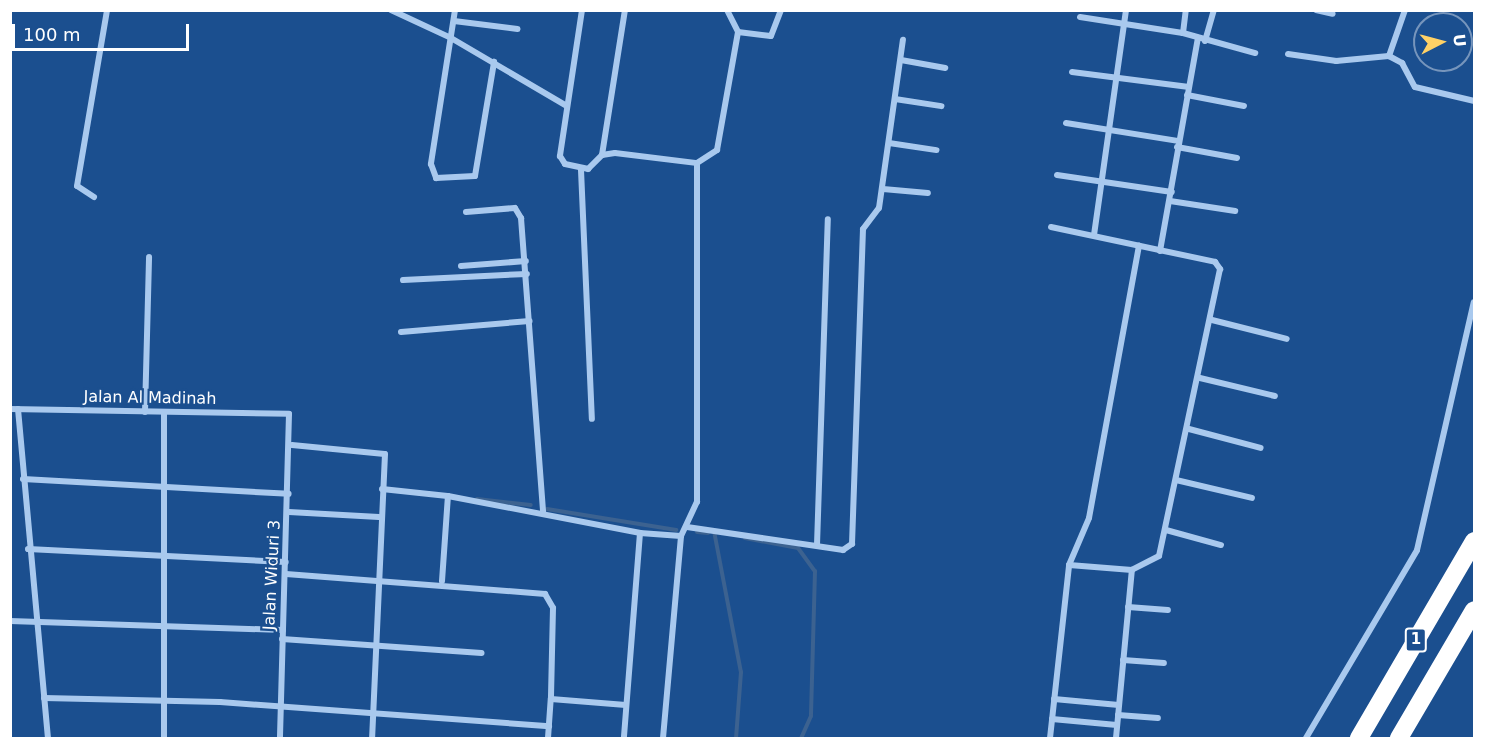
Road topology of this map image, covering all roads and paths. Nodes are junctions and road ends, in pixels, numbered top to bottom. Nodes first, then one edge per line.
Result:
1 (107, 10) edge
2 (391, 10) edge
3 (455, 10) edge
4 (582, 10) edge
5 (625, 10) edge
6 (727, 10) edge
7 (781, 10) edge
8 (1126, 10) edge
9 (1186, 10) edge
10 (1214, 10) edge
11 (1316, 10) edge
12 (1405, 10) edge
13 (1333, 14) dead end
14 (1080, 17) dead end
15 (454, 21) junction
16 (1125, 26) junction
17 (517, 29) dead end
18 (738, 32) junction
19 (1183, 33) junction
20 (451, 38) junction
21 (1198, 38) junction
22 (903, 40) dead end
23 (1205, 41) junction
24 (1255, 53) dead end
25 (1288, 54) dead end
26 (1389, 56) junction
27 (901, 60) junction
28 (494, 62) junction
29 (945, 68) dead end
30 (1072, 72) dead end
31 (1120, 78) junction
32 (1189, 87) junction
33 (1187, 95) junction
34 (895, 99) junction
35 (1474, 101) edge
36 (567, 106) junction
37 (941, 106) dead end
38 (1244, 106) dead end
39 (1066, 123) dead end
40 (1112, 129) junction
41 (889, 143) junction
42 (1178, 144) junction
43 (936, 150) dead end
44 (602, 155) junction
45 (1237, 158) dead end
46 (697, 163) junction
47 (581, 170) junction
48 (1057, 175) dead end
49 (1103, 181) junction
50 (883, 189) junction
51 (1172, 192) junction
52 (928, 193) dead end
53 (94, 197) dead end
54 (1170, 201) junction
55 (1236, 211) dead end
56 (466, 212) dead end
57 (828, 219) dead end
58 (1051, 227) dead end
59 (1094, 235) junction
60 (1139, 246) junction
61 (1160, 251) junction
62 (149, 257) dead end
63 (526, 261) junction
64 (461, 266) dead end
65 (527, 274) junction
66 (403, 280) dead end
67 (1474, 302) edge
68 (1212, 320) junction
69 (530, 321) junction
70 (400, 333) dead end
71 (1471, 334) edge
72 (1287, 339) dead end
73 (1200, 378) junction
74 (1275, 396) dead end
75 (14, 409) edge
76 (145, 412) junction
77 (164, 413) junction
78 (289, 414) joint
79 (592, 419) dead end
80 (1189, 429) junction
81 (292, 445) junction
82 (1261, 448) dead end
83 (23, 479) junction
84 (1176, 480) junction
85 (165, 486) junction
86 (382, 489) junction
87 (289, 494) junction
88 (448, 496) junction
89 (1252, 498) dead end
90 (289, 512) junction
91 (543, 513) junction
92 (379, 517) junction
93 (687, 527) junction
94 (1166, 530) junction
95 (640, 533) junction
96 (681, 536) junction
97 (1474, 541) edge
98 (817, 545) junction
99 (1221, 545) dead end
100 (28, 549) junction
101 (166, 558) junction
102 (286, 562) junction
103 (1069, 565) junction
104 (1132, 570) junction
105 (286, 574) junction
106 (378, 578) junction
107 (442, 582) junction
108 (1128, 607) junction
109 (1168, 610) dead end
110 (1474, 610) edge
111 (35, 619) junction
112 (10, 621) edge
113 (166, 624) junction
114 (283, 630) junction
115 (282, 639) junction
116 (377, 645) junction
117 (482, 653) dead end
118 (1123, 660) junction
119 (1164, 663) dead end
120 (44, 698) junction
121 (163, 699) junction
122 (551, 699) junction
123 (1054, 699) junction
124 (626, 705) junction
125 (1119, 705) junction
126 (281, 707) junction
127 (372, 711) junction
128 (1118, 715) junction
129 (1158, 718) dead end
130 (1052, 719) junction
131 (1117, 724) junction
132 (549, 726) junction
133 (48, 738) edge
134 (164, 738) edge
135 (280, 738) edge
136 (372, 738) edge
137 (548, 738) edge
138 (624, 738) edge
139 (663, 738) edge
140 (1050, 738) edge
141 (1116, 738) edge
142 (1306, 738) edge
143 (1359, 738) edge
144 (1399, 738) edge

1 - 53 street
2 - 20 street
3 - 15 street
4 - 36 street
5 - 44 street
6 - 18 street
7 - 18 street
8 - 16 street
9 - 19 street
10 - 23 street
11 - 13 street
12 - 26 street
14 - 16 street
15 - 17 street
15 - 20 street
16 - 19 street
16 - 31 street
18 - 46 street
19 - 21 street
20 - 28 street
20 - 28 street
21 - 23 street
21 - 32 street
22 - 27 street
23 - 24 street
25 - 26 street
26 - 35 street
27 - 29 street
27 - 34 street
28 - 36 street
30 - 31 street
31 - 32 street
31 - 40 street
32 - 33 street
33 - 38 street
33 - 42 street
34 - 37 street
34 - 41 street
36 - 47 street
39 - 40 street
40 - 42 street
40 - 49 street
41 - 43 street
41 - 50 street
42 - 45 street
42 - 51 street
44 - 46 street
44 - 47 street
46 - 93 street
47 - 79 street
48 - 49 street
49 - 51 street
49 - 59 street
50 - 52 street
50 - 98 street
51 - 54 street
54 - 55 street
54 - 61 street
56 - 63 street
57 - 98 street
58 - 59 street
59 - 60 street
60 - 61 street
60 - 103 street
61 - 68 street
62 - 76 street
63 - 64 street
63 - 65 street
65 - 66 street
65 - 69 street
67 - 71 street
68 - 72 street
68 - 73 street
69 - 70 street
69 - 91 street
71 - 142 street
73 - 74 street
73 - 80 street
75 - 76 street, Jalan Al Madinah
75 - 83 street
76 - 77 street, Jalan Al Madinah
77 - 78 street, Jalan Al Madinah
77 - 85 street
78 - 81 street, Jalan Widuri 3
80 - 82 street
80 - 84 street
81 - 86 street
81 - 87 street, Jalan Widuri 3
83 - 85 street
83 - 100 street
84 - 89 street
84 - 94 street
85 - 87 street
85 - 101 street
86 - 88 street
86 - 92 street
87 - 90 street, Jalan Widuri 3
88 - 91 street
88 - 107 street
90 - 92 street
90 - 102 street, Jalan Widuri 3
91 - 95 street
92 - 106 street
93 - 96 street
93 - 98 street
94 - 99 street
94 - 104 street
95 - 96 street
95 - 124 street
96 - 139 street
97 - 143 highway, 1
100 - 101 street
100 - 111 street
101 - 102 street
101 - 113 street
102 - 105 street, Jalan Widuri 3
103 - 104 street
103 - 123 street
104 - 108 street
105 - 106 street
105 - 114 street, Jalan Widuri 3
106 - 107 street
106 - 116 street
107 - 122 street
108 - 109 street
108 - 118 street
110 - 144 highway, 1
111 - 112 street
111 - 113 street
111 - 120 street
113 - 114 street
113 - 121 street
114 - 115 street, Jalan Widuri 3
115 - 116 street
115 - 126 street, Jalan Widuri 3
116 - 117 street
116 - 127 street
118 - 119 street
118 - 125 street
120 - 121 street
120 - 133 street
121 - 126 street
121 - 134 street
122 - 124 street
122 - 132 street
123 - 125 street
123 - 130 street
124 - 138 street
125 - 128 street
126 - 127 street
126 - 135 street, Jalan Widuri 3
127 - 132 street
127 - 136 street
128 - 129 street
128 - 131 street
130 - 131 street
130 - 140 street
131 - 141 street
132 - 137 street

